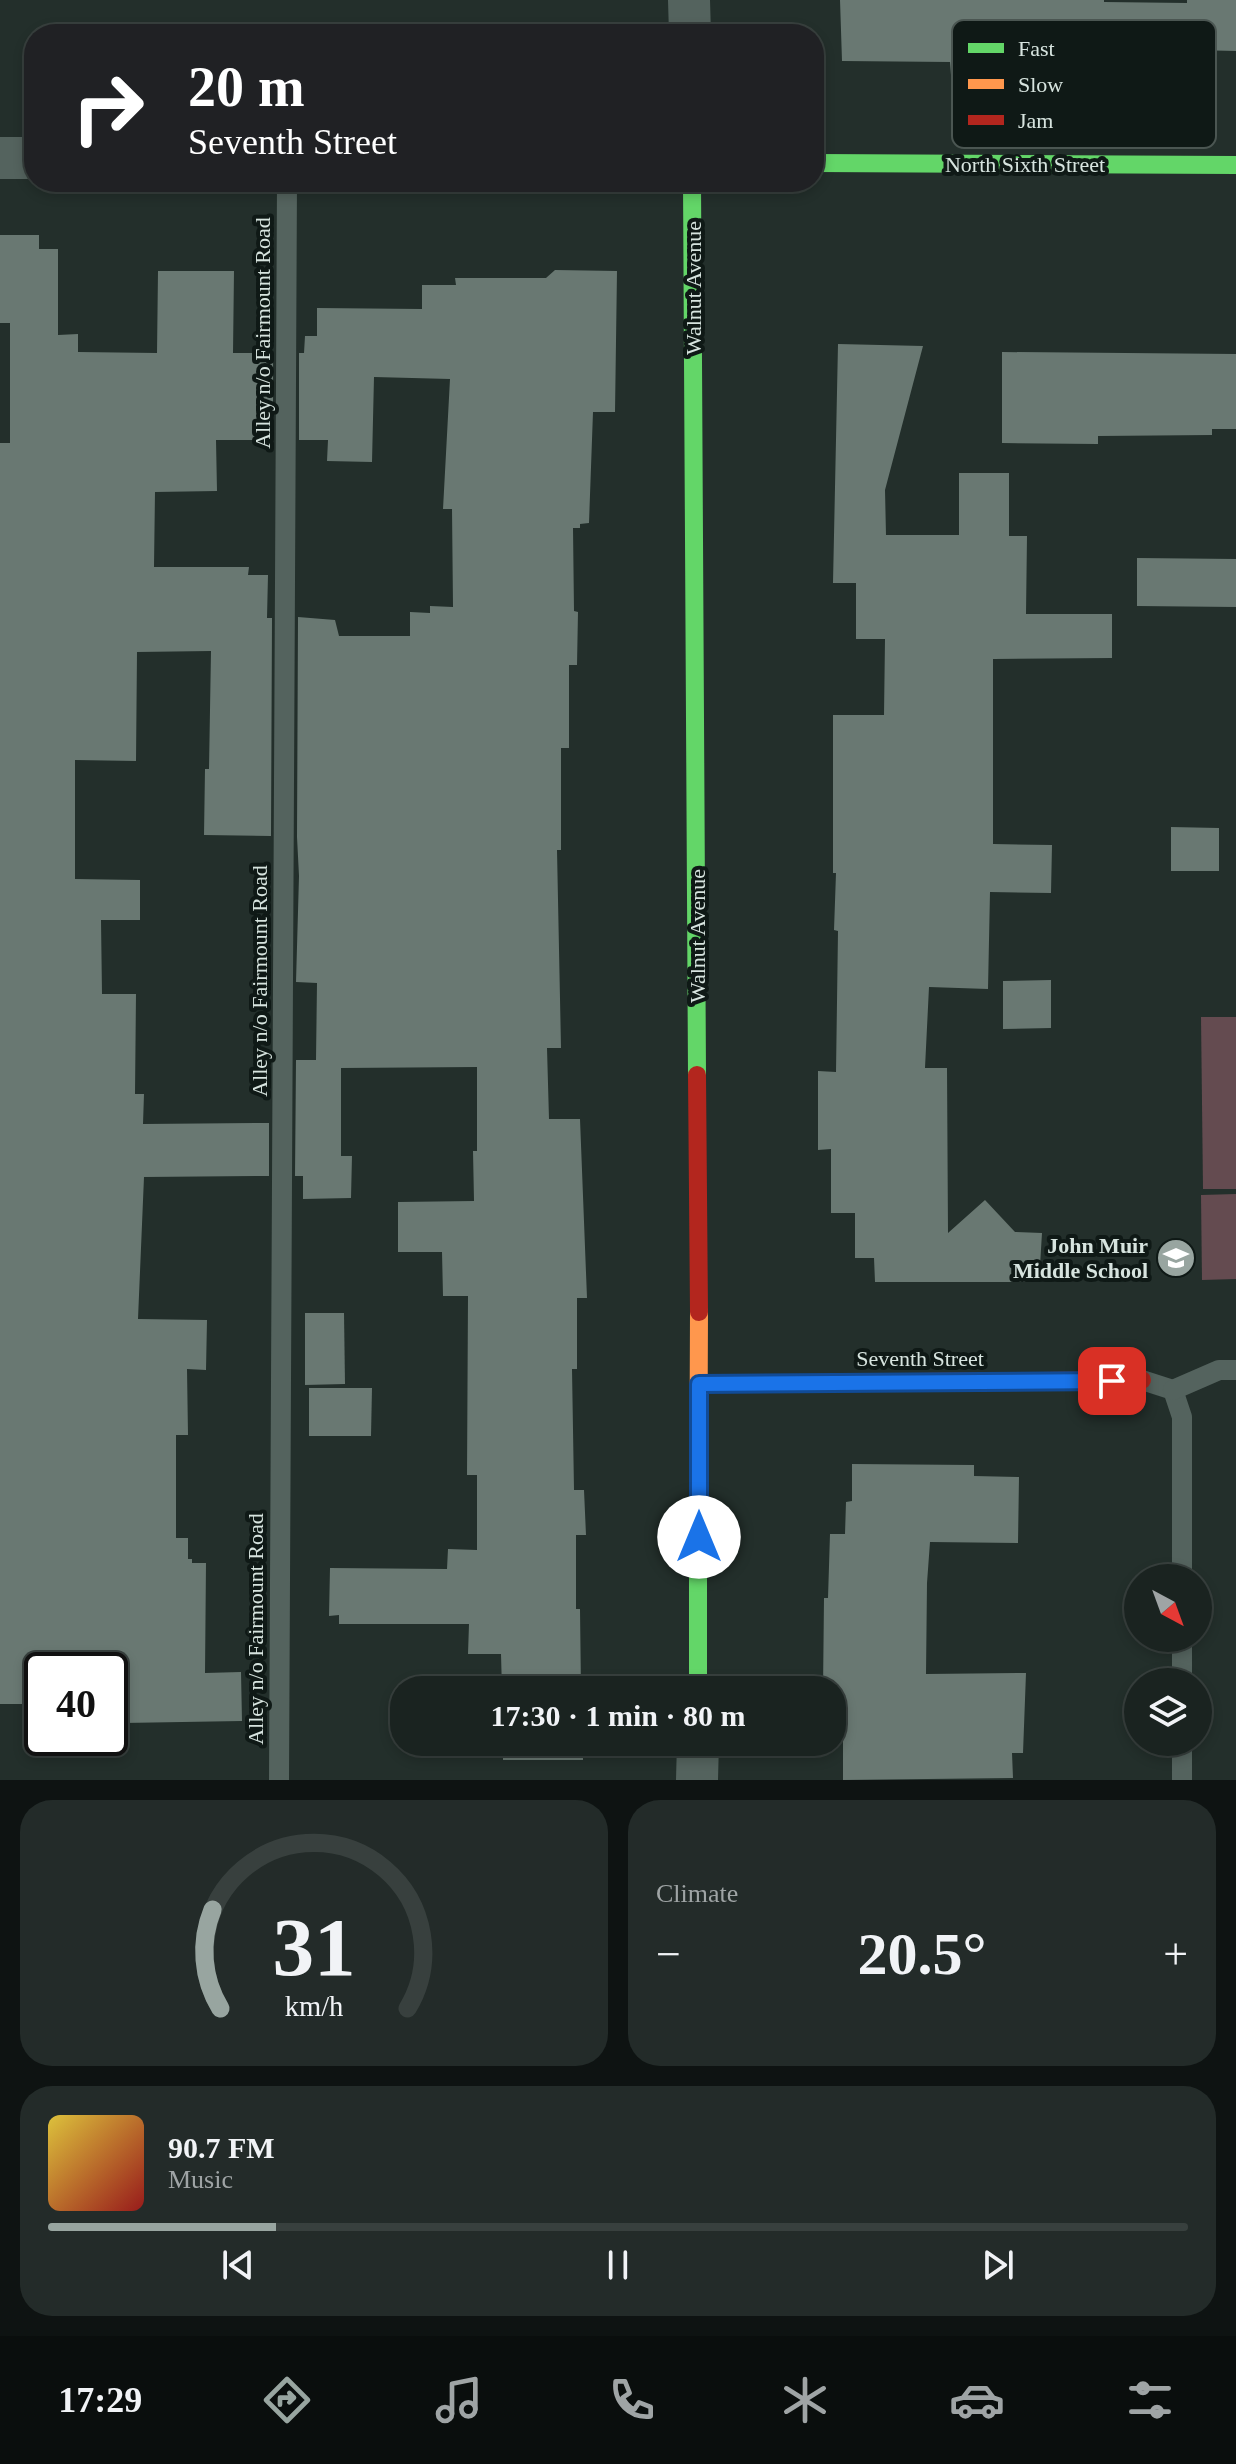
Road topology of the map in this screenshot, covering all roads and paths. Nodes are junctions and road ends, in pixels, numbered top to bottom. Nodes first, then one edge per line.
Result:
1 (689, 0) edge
2 (690, 24) edge
3 (0, 158) edge
4 (24, 158) edge
5 (824, 163) edge
6 (1236, 165) edge
7 (287, 192) edge
8 (692, 192) edge
9 (1236, 1370) edge
10 (1142, 1380) joint
11 (699, 1384) junction
12 (1173, 1390) junction
13 (1182, 1564) edge
14 (698, 1676) edge
15 (698, 1756) edge
16 (1182, 1756) edge
17 (279, 1780) edge
18 (697, 1780) edge
19 (1182, 1780) edge

1 - 2 street
3 - 4 street
5 - 6 street, North Sixth Street
7 - 17 lane, Alley n/o Fairmount Road
8 - 11 street, Walnut Avenue
9 - 12 lane
10 - 11 street, Seventh Street
10 - 12 lane
11 - 14 street, Walnut Avenue
12 - 13 lane
15 - 18 street
16 - 19 lane

